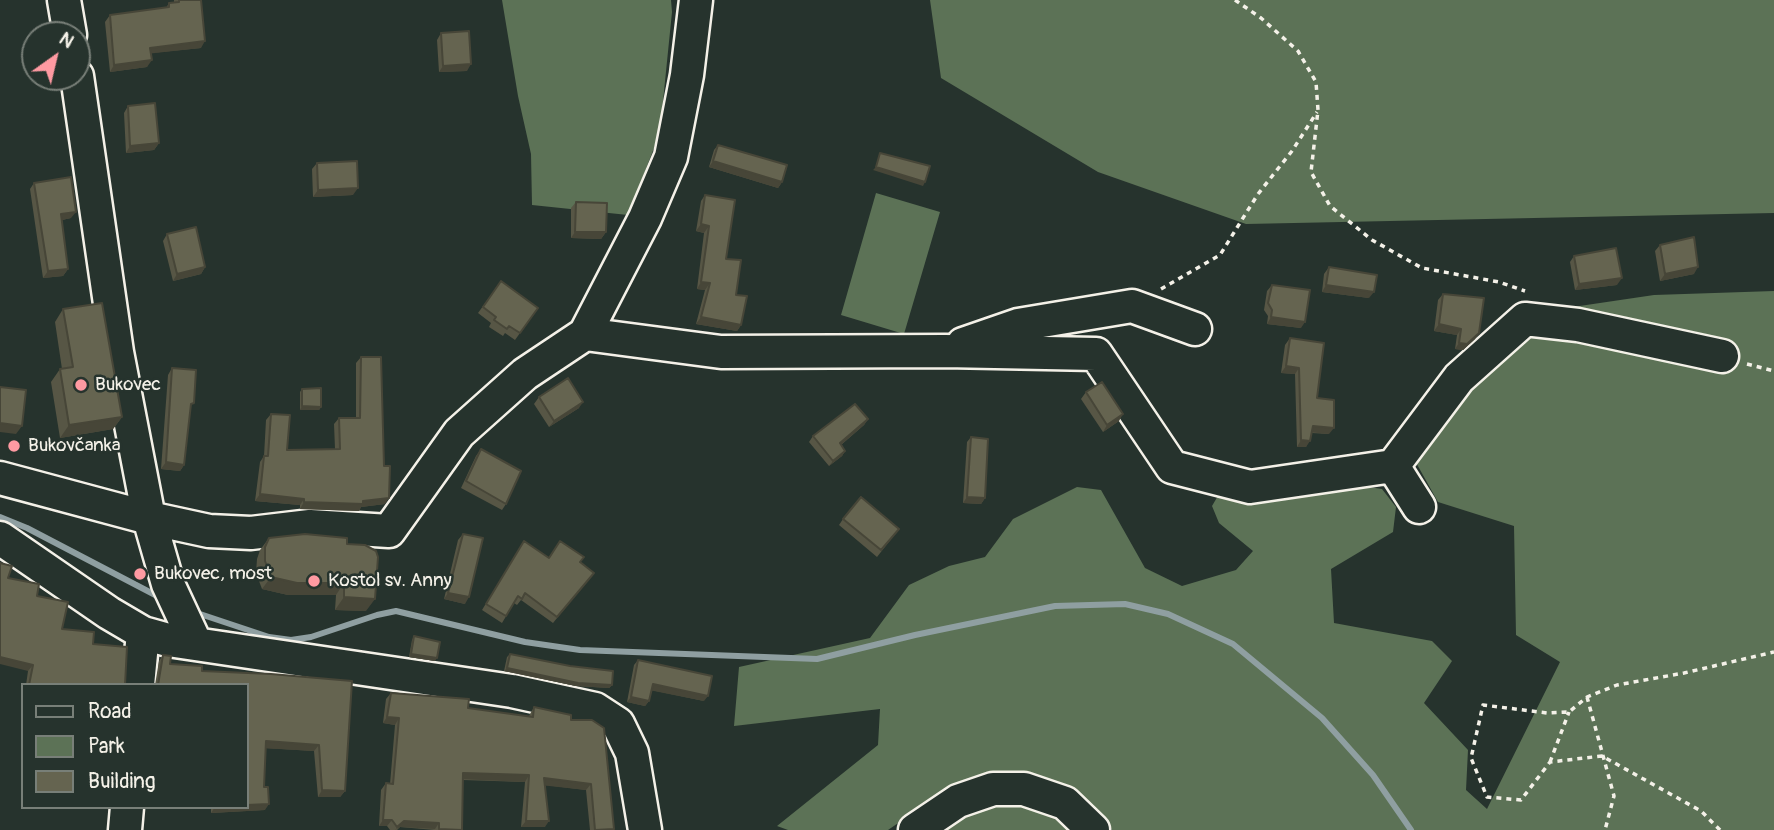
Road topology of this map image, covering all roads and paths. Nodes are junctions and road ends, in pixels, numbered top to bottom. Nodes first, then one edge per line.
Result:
1 (64, 0) edge
2 (1235, 0) edge
3 (694, 3) edge
4 (68, 21) edge
5 (79, 91) edge
6 (1318, 110) junction
7 (1132, 306) junction
8 (1525, 319) junction
9 (1195, 329) dead end
10 (585, 334) junction
11 (945, 351) junction
12 (1722, 356) dead end
13 (1393, 466) junction
14 (0, 478) edge
15 (1419, 507) dead end
16 (149, 518) junction
17 (0, 538) edge
18 (143, 633) junction
19 (190, 633) junction
20 (1774, 652) edge
21 (138, 683) edge
22 (1587, 697) junction
23 (1569, 712) junction
24 (1602, 756) junction
25 (1550, 762) junction
26 (127, 809) edge
27 (125, 830) edge
28 (645, 830) edge
29 (915, 830) edge
30 (1093, 830) edge
31 (1605, 830) edge
32 (1720, 830) edge

1 - 4 street
2 - 6 path
3 - 10 street
5 - 16 street
6 - 7 path
6 - 8 path
7 - 9 street
7 - 11 street
8 - 12 street
8 - 13 street
10 - 11 street
10 - 16 street
11 - 13 street
13 - 15 street
14 - 16 street
16 - 19 street
17 - 18 street
18 - 19 street
18 - 21 street
19 - 28 street
20 - 22 path
22 - 23 path
22 - 24 path
23 - 25 path
23 - 25 path
24 - 25 path
24 - 31 path
24 - 32 path
26 - 27 street
29 - 30 street

